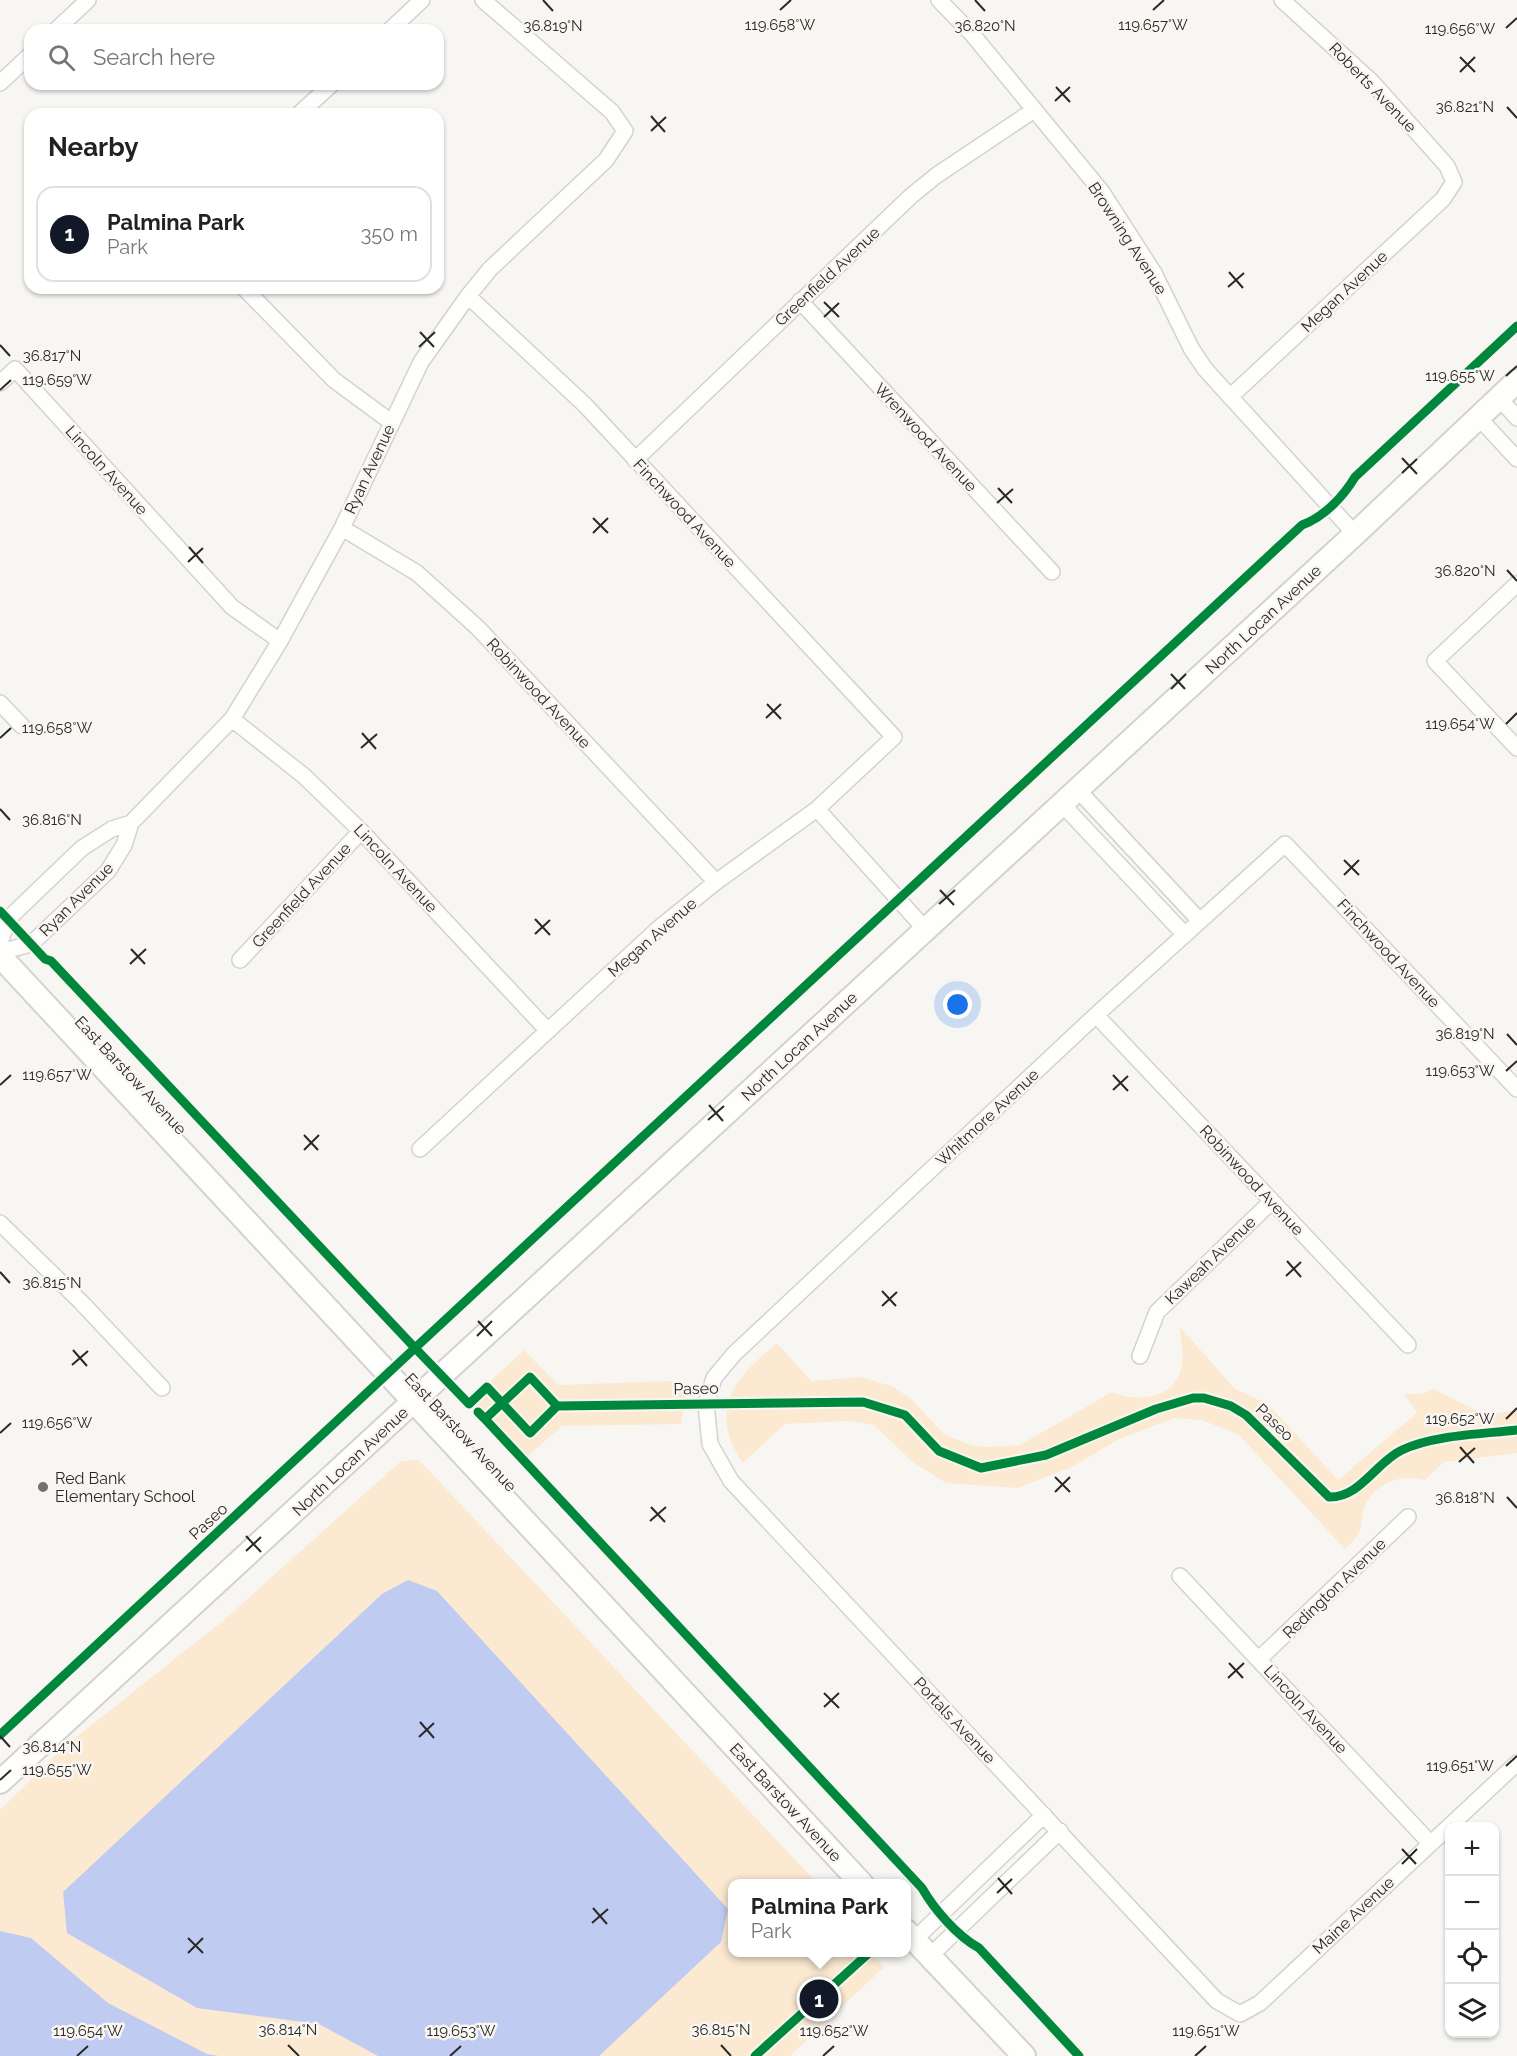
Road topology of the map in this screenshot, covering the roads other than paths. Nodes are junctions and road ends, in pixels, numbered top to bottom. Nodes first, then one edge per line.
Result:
1 (88, 0) edge
2 (422, 0) edge
3 (483, 0) edge
4 (939, 0) edge
5 (1282, 0) edge
6 (62, 24) edge
7 (396, 24) edge
8 (24, 60) edge
9 (0, 83) edge
10 (325, 90) edge
11 (306, 108) edge
12 (1034, 110) junction
13 (1454, 182) joint
14 (250, 294) edge
15 (468, 296) junction
16 (800, 302) junction
17 (1517, 381) edge
18 (0, 383) edge
19 (1230, 397) junction
20 (1499, 398) junction
21 (1478, 417) junction
22 (1517, 418) edge
23 (391, 422) junction
24 (1517, 459) edge
25 (635, 460) junction
26 (342, 528) junction
27 (1355, 534) junction
28 (1052, 572) dead end
29 (1517, 584) edge
30 (280, 641) junction
31 (0, 704) edge
32 (231, 719) junction
33 (22, 726) dead end
34 (894, 737) joint
35 (1517, 748) edge
36 (1070, 797) junction
37 (817, 809) junction
38 (131, 824) junction
39 (361, 831) junction
40 (1285, 844) joint
41 (716, 882) junction
42 (1200, 921) junction
43 (925, 929) junction
44 (1185, 935) junction
45 (0, 943) edge
46 (0, 954) edge
47 (240, 960) dead end
48 (1096, 1015) junction
49 (548, 1031) junction
50 (1517, 1089) edge
51 (420, 1149) dead end
52 (1272, 1201) junction
53 (0, 1223) edge
54 (1408, 1345) dead end
55 (1140, 1356) dead end
56 (162, 1388) dead end
57 (413, 1403) junction
58 (706, 1404) joint
59 (1408, 1517) dead end
60 (1180, 1576) dead end
61 (1259, 1659) junction
62 (1517, 1763) edge
63 (0, 1782) edge
64 (1044, 1815) junction
65 (1060, 1832) junction
66 (1430, 1843) junction
67 (857, 1879) edge
68 (911, 1934) edge
69 (911, 1936) edge
70 (930, 1956) junction
71 (1239, 2014) joint
72 (1024, 2056) edge

1 - 6 street
2 - 7 street
3 - 15 street, Ryan Avenue
4 - 12 street, Browning Avenue
5 - 13 street, Roberts Avenue
8 - 9 street
10 - 11 street
12 - 16 street, Greenfield Avenue
12 - 19 street, Browning Avenue
13 - 19 street, Megan Avenue
14 - 23 street
15 - 23 street, Ryan Avenue
15 - 25 street, Finchwood Avenue
16 - 25 street, Greenfield Avenue
16 - 28 street, Wrenwood Avenue
17 - 20 street, North Locan Avenue
18 - 30 street, Lincoln Avenue
19 - 27 street, Browning Avenue
20 - 21 street, North Locan Avenue
20 - 22 street
21 - 24 street
21 - 27 street, North Locan Avenue
23 - 26 street, Ryan Avenue
25 - 34 street, Finchwood Avenue
26 - 30 street, Ryan Avenue
26 - 41 street, Robinwood Avenue
27 - 36 street, North Locan Avenue
29 - 35 street
30 - 32 street, Ryan Avenue
31 - 33 street
32 - 38 street, Ryan Avenue
32 - 39 street, Lincoln Avenue
34 - 37 street, Megan Avenue
36 - 42 street
36 - 43 street, North Locan Avenue
36 - 44 street
37 - 41 street, Megan Avenue
37 - 43 street
38 - 45 street, Ryan Avenue
38 - 46 street, Ryan Avenue
39 - 47 street, Greenfield Avenue
39 - 49 street, Lincoln Avenue
40 - 42 street, Whitmore Avenue
40 - 50 street, Finchwood Avenue
41 - 49 street, Megan Avenue
42 - 44 street, Whitmore Avenue
43 - 57 street, North Locan Avenue
44 - 48 street, Whitmore Avenue
46 - 57 street, East Barstow Avenue
48 - 52 street, Robinwood Avenue
48 - 58 street, Whitmore Avenue
49 - 51 street, Megan Avenue
52 - 54 street, Robinwood Avenue
52 - 55 street, Kaweah Avenue
53 - 56 street
57 - 63 street, North Locan Avenue
57 - 67 street, East Barstow Avenue
58 - 64 street, Portals Avenue
59 - 61 street, Redington Avenue
60 - 61 street, Lincoln Avenue
61 - 66 street, Lincoln Avenue
62 - 66 street, Maine Avenue
64 - 65 street, Portals Avenue
64 - 68 street
65 - 70 street
65 - 71 street, Portals Avenue
66 - 71 street, Maine Avenue
69 - 70 street
70 - 72 street

